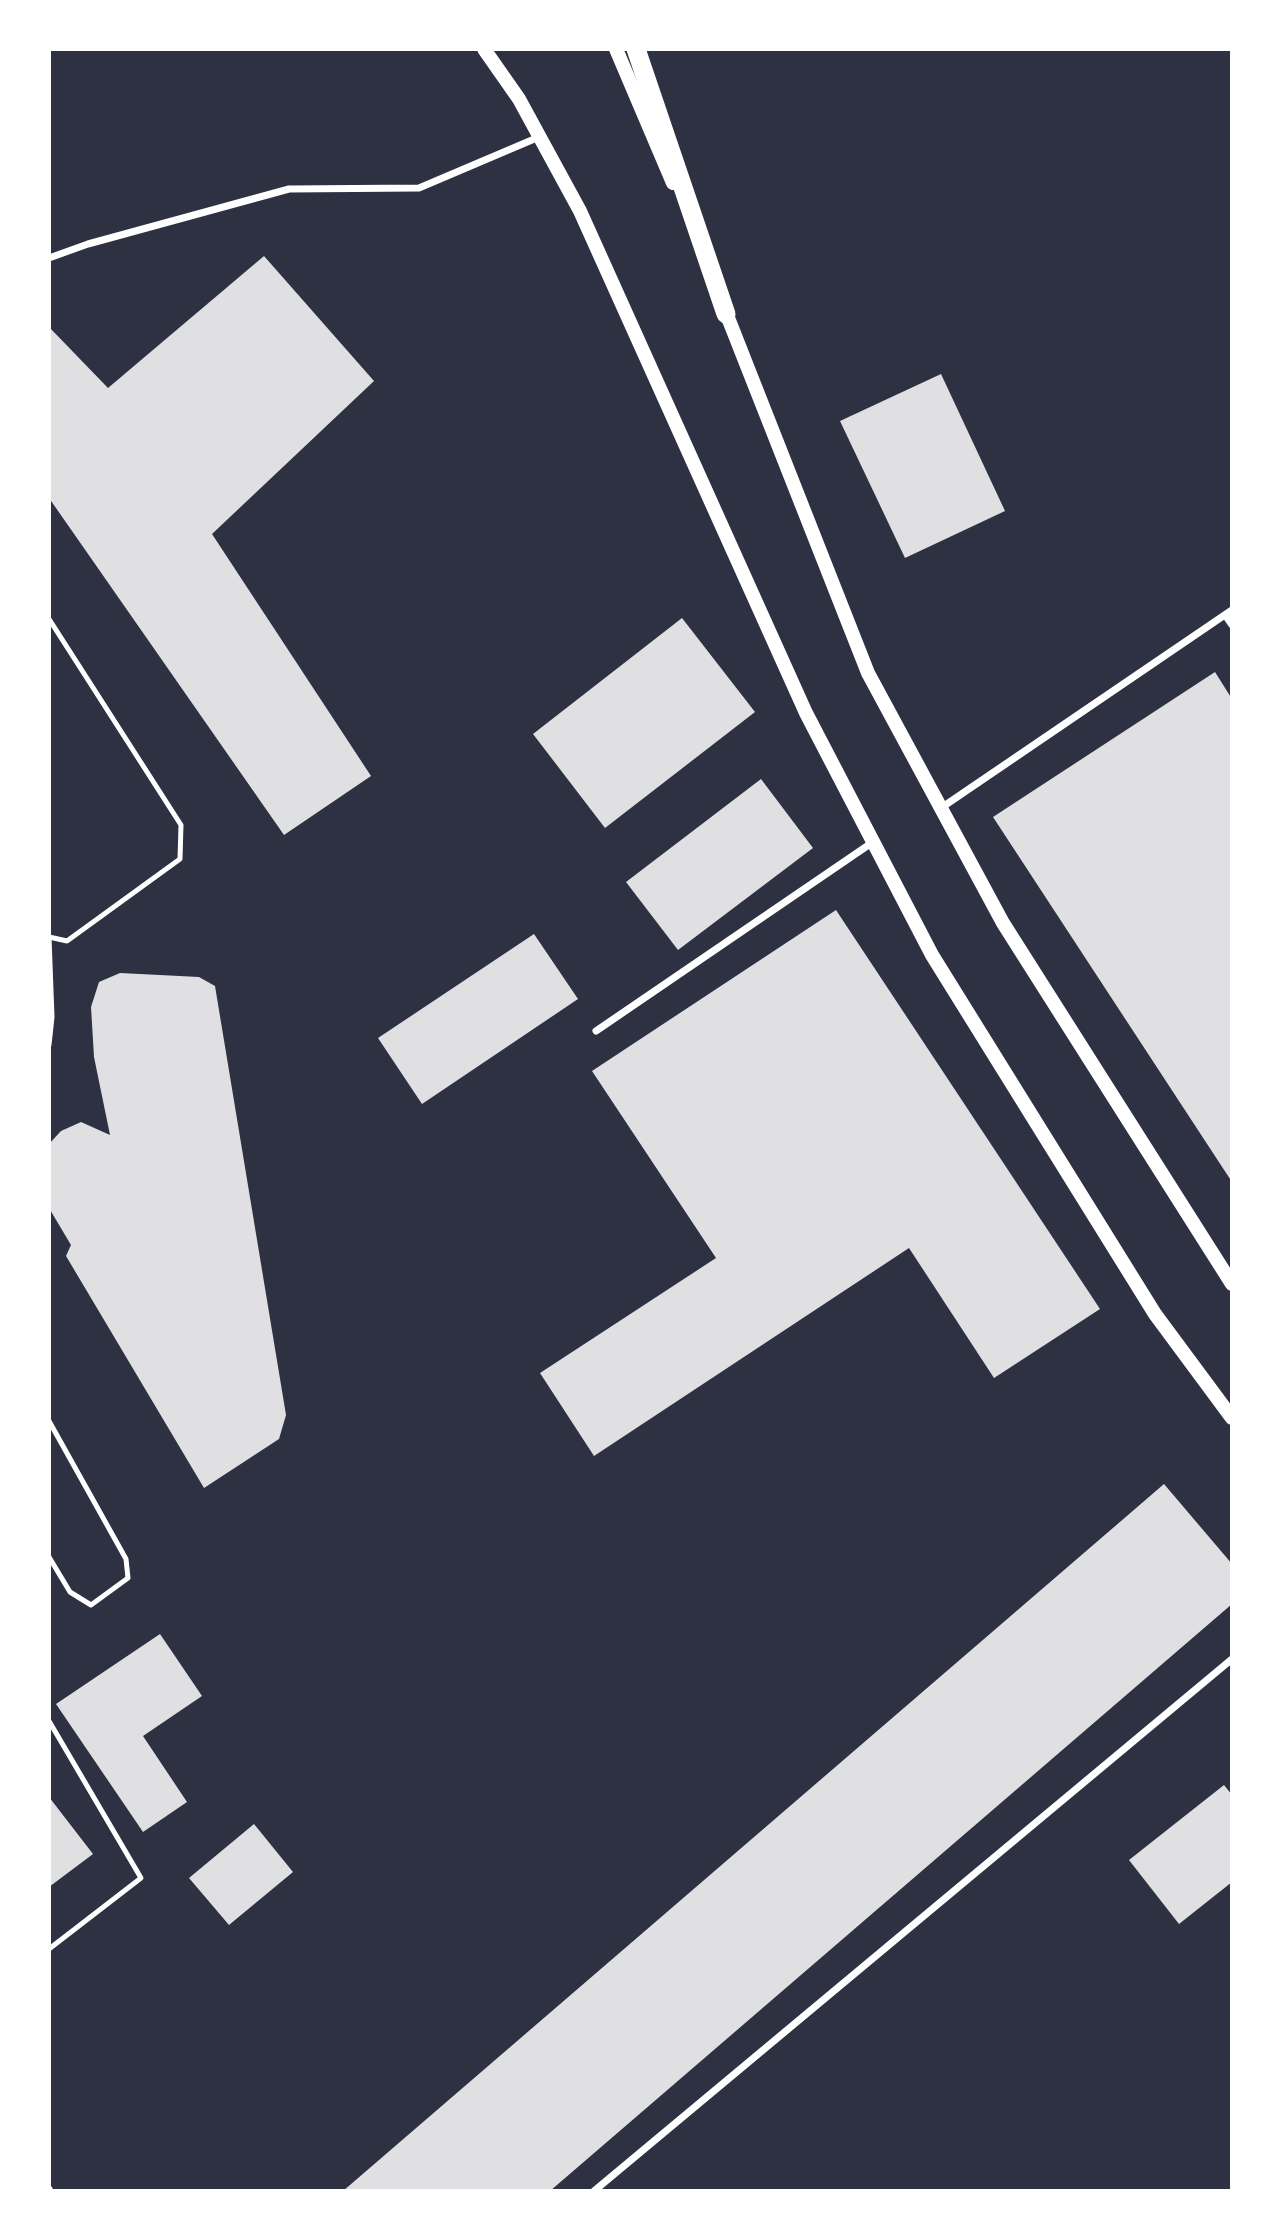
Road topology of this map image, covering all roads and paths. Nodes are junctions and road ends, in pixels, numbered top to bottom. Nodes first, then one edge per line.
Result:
1 (484, 49) edge
2 (616, 49) edge
3 (636, 49) edge
4 (540, 137) junction
5 (49, 258) edge
6 (726, 314) junction
7 (1229, 612) edge
8 (49, 619) edge
9 (1232, 625) edge
10 (941, 808) junction
11 (873, 841) junction
12 (49, 937) edge
13 (596, 1031) dead end
14 (49, 1045) edge
15 (1232, 1284) edge
16 (1232, 1418) edge
17 (49, 1422) edge
18 (49, 1557) edge
19 (1232, 1659) edge
20 (49, 1721) edge
21 (49, 1950) edge
22 (594, 2191) edge

1 - 4 main road
2 - 6 main road
3 - 6 highway
4 - 5 street
4 - 11 main road
6 - 10 main road
7 - 9 street
7 - 10 street
8 - 12 lane
10 - 15 main road
11 - 13 street
11 - 16 main road
12 - 14 lane
17 - 18 lane
19 - 22 street
20 - 21 lane

